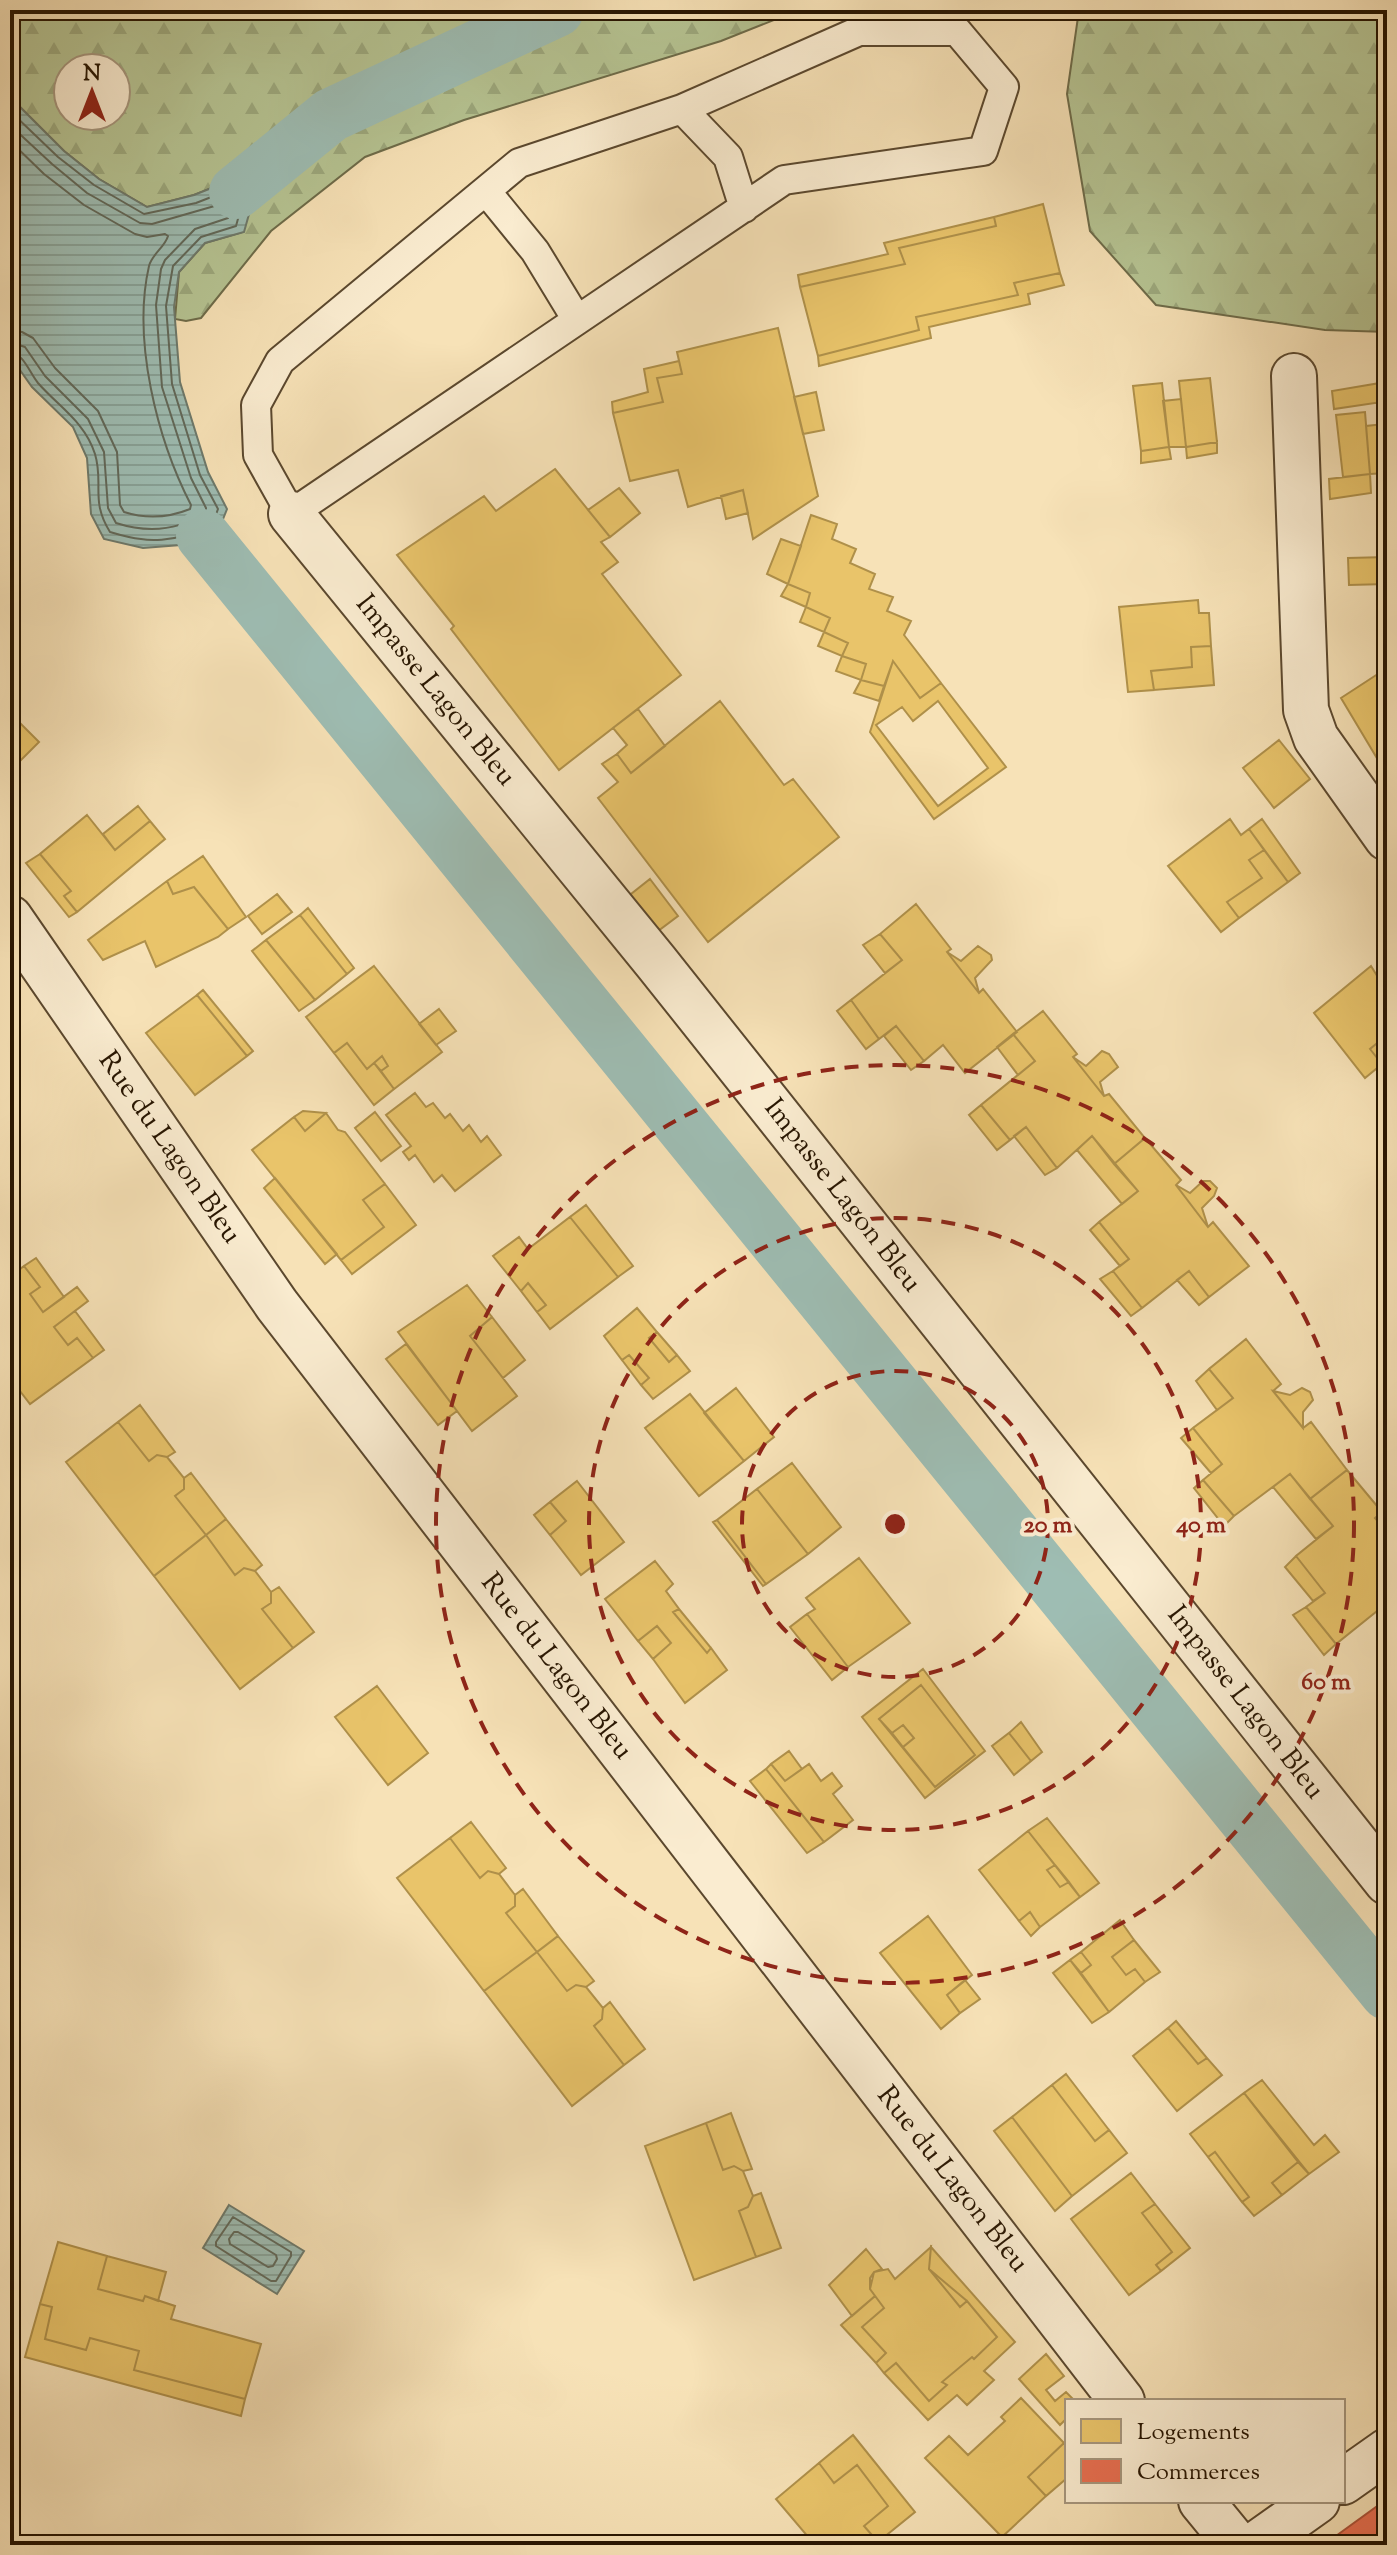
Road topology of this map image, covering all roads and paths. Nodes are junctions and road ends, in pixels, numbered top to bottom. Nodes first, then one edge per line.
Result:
1 (682, 109) junction
2 (486, 191) junction
3 (744, 208) junction
4 (577, 320) junction
5 (1294, 376) dead end
6 (291, 514) junction
7 (1387, 838) edge
8 (10, 918) edge
9 (1387, 1882) edge
10 (1120, 2399) edge
11 (1387, 2451) edge
12 (1345, 2481) edge
13 (1203, 2503) edge
14 (1314, 2503) edge
15 (1237, 2545) edge
16 (1255, 2545) edge

1 - 2 lane
1 - 3 lane
1 - 3 lane
2 - 4 lane
2 - 6 lane
3 - 4 lane
4 - 6 lane
5 - 7 street
6 - 9 street, Impasse Lagon Bleu
8 - 10 street, Rue du Lagon Bleu
11 - 12 street
13 - 15 street
14 - 16 street

